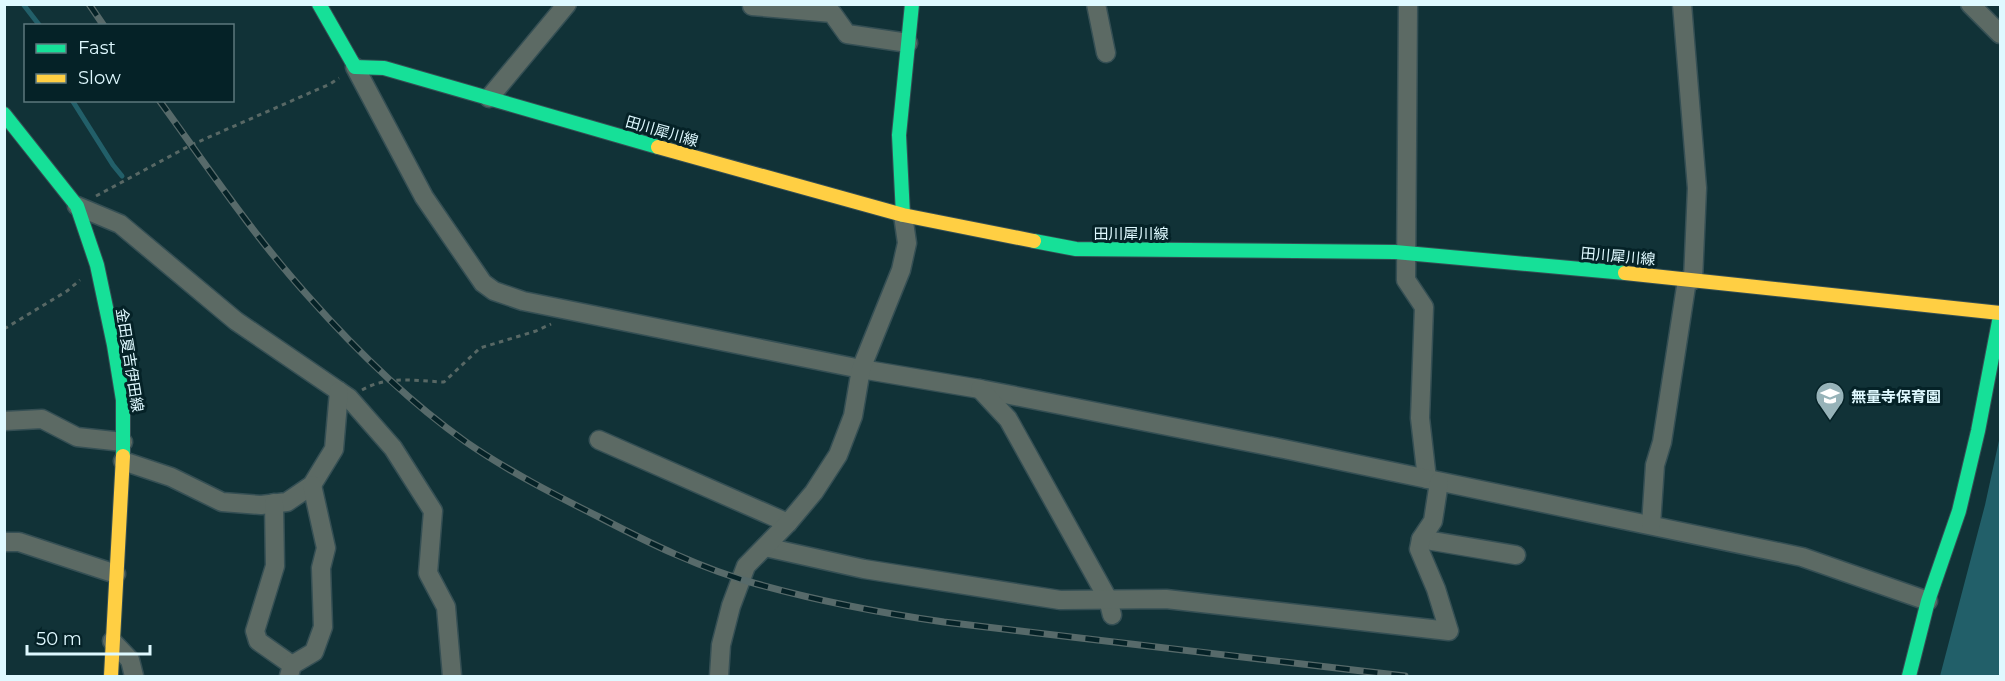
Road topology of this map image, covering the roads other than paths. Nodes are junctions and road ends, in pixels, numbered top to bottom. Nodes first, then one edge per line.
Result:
1 (319, 4) edge
2 (567, 4) edge
3 (912, 4) edge
4 (1096, 4) edge
5 (1408, 4) edge
6 (1682, 4) edge
7 (1970, 4) edge
8 (752, 6) edge
9 (2001, 34) edge
10 (908, 43) junction
11 (1106, 53) dead end
12 (355, 67) junction
13 (489, 98) junction
14 (4, 114) edge
15 (77, 206) junction
16 (903, 215) junction
17 (1407, 253) junction
18 (1690, 280) junction
19 (2001, 315) edge
20 (861, 369) junction
21 (980, 389) junction
22 (344, 394) junction
23 (4, 421) edge
24 (599, 440) dead end
25 (123, 442) junction
26 (123, 461) junction
27 (1433, 480) junction
28 (312, 485) junction
29 (274, 503) junction
30 (788, 523) junction
31 (1651, 525) junction
32 (1421, 539) junction
33 (4, 542) edge
34 (765, 547) junction
35 (1516, 555) dead end
36 (116, 574) junction
37 (1928, 601) junction
38 (1110, 607) junction
39 (112, 641) junction
40 (290, 671) edge
41 (111, 676) edge
42 (134, 676) edge
43 (452, 676) edge
44 (719, 676) edge
45 (1909, 676) edge

1 - 12 main road
2 - 13 street
3 - 10 main road
4 - 11 street
5 - 17 street
6 - 18 street
7 - 9 street
8 - 10 street
10 - 16 main road
12 - 13 main road, 田川犀川線
12 - 20 street
13 - 16 main road, 田川犀川線
14 - 15 main road, 金田夏吉伊田線
15 - 22 street
15 - 25 main road, 金田夏吉伊田線
16 - 17 main road, 田川犀川線
16 - 20 street
17 - 18 main road, 田川犀川線
17 - 27 street
18 - 19 main road, 田川犀川線
18 - 31 street
19 - 37 main road, 田川犀川線
20 - 21 street
20 - 30 street
21 - 27 street
21 - 38 street
22 - 28 street
22 - 43 street
23 - 25 street
24 - 30 street
25 - 26 main road, 金田夏吉伊田線
26 - 29 street
26 - 36 main road, 金田夏吉伊田線
27 - 31 street
27 - 32 street
28 - 29 street
28 - 40 street
29 - 40 street
30 - 34 street
31 - 37 street
32 - 35 street
32 - 38 street
33 - 36 street
34 - 38 street
34 - 44 street
36 - 39 main road, 金田夏吉伊田線
37 - 45 main road, 田川犀川線
39 - 41 main road, 金田夏吉伊田線
39 - 42 street

